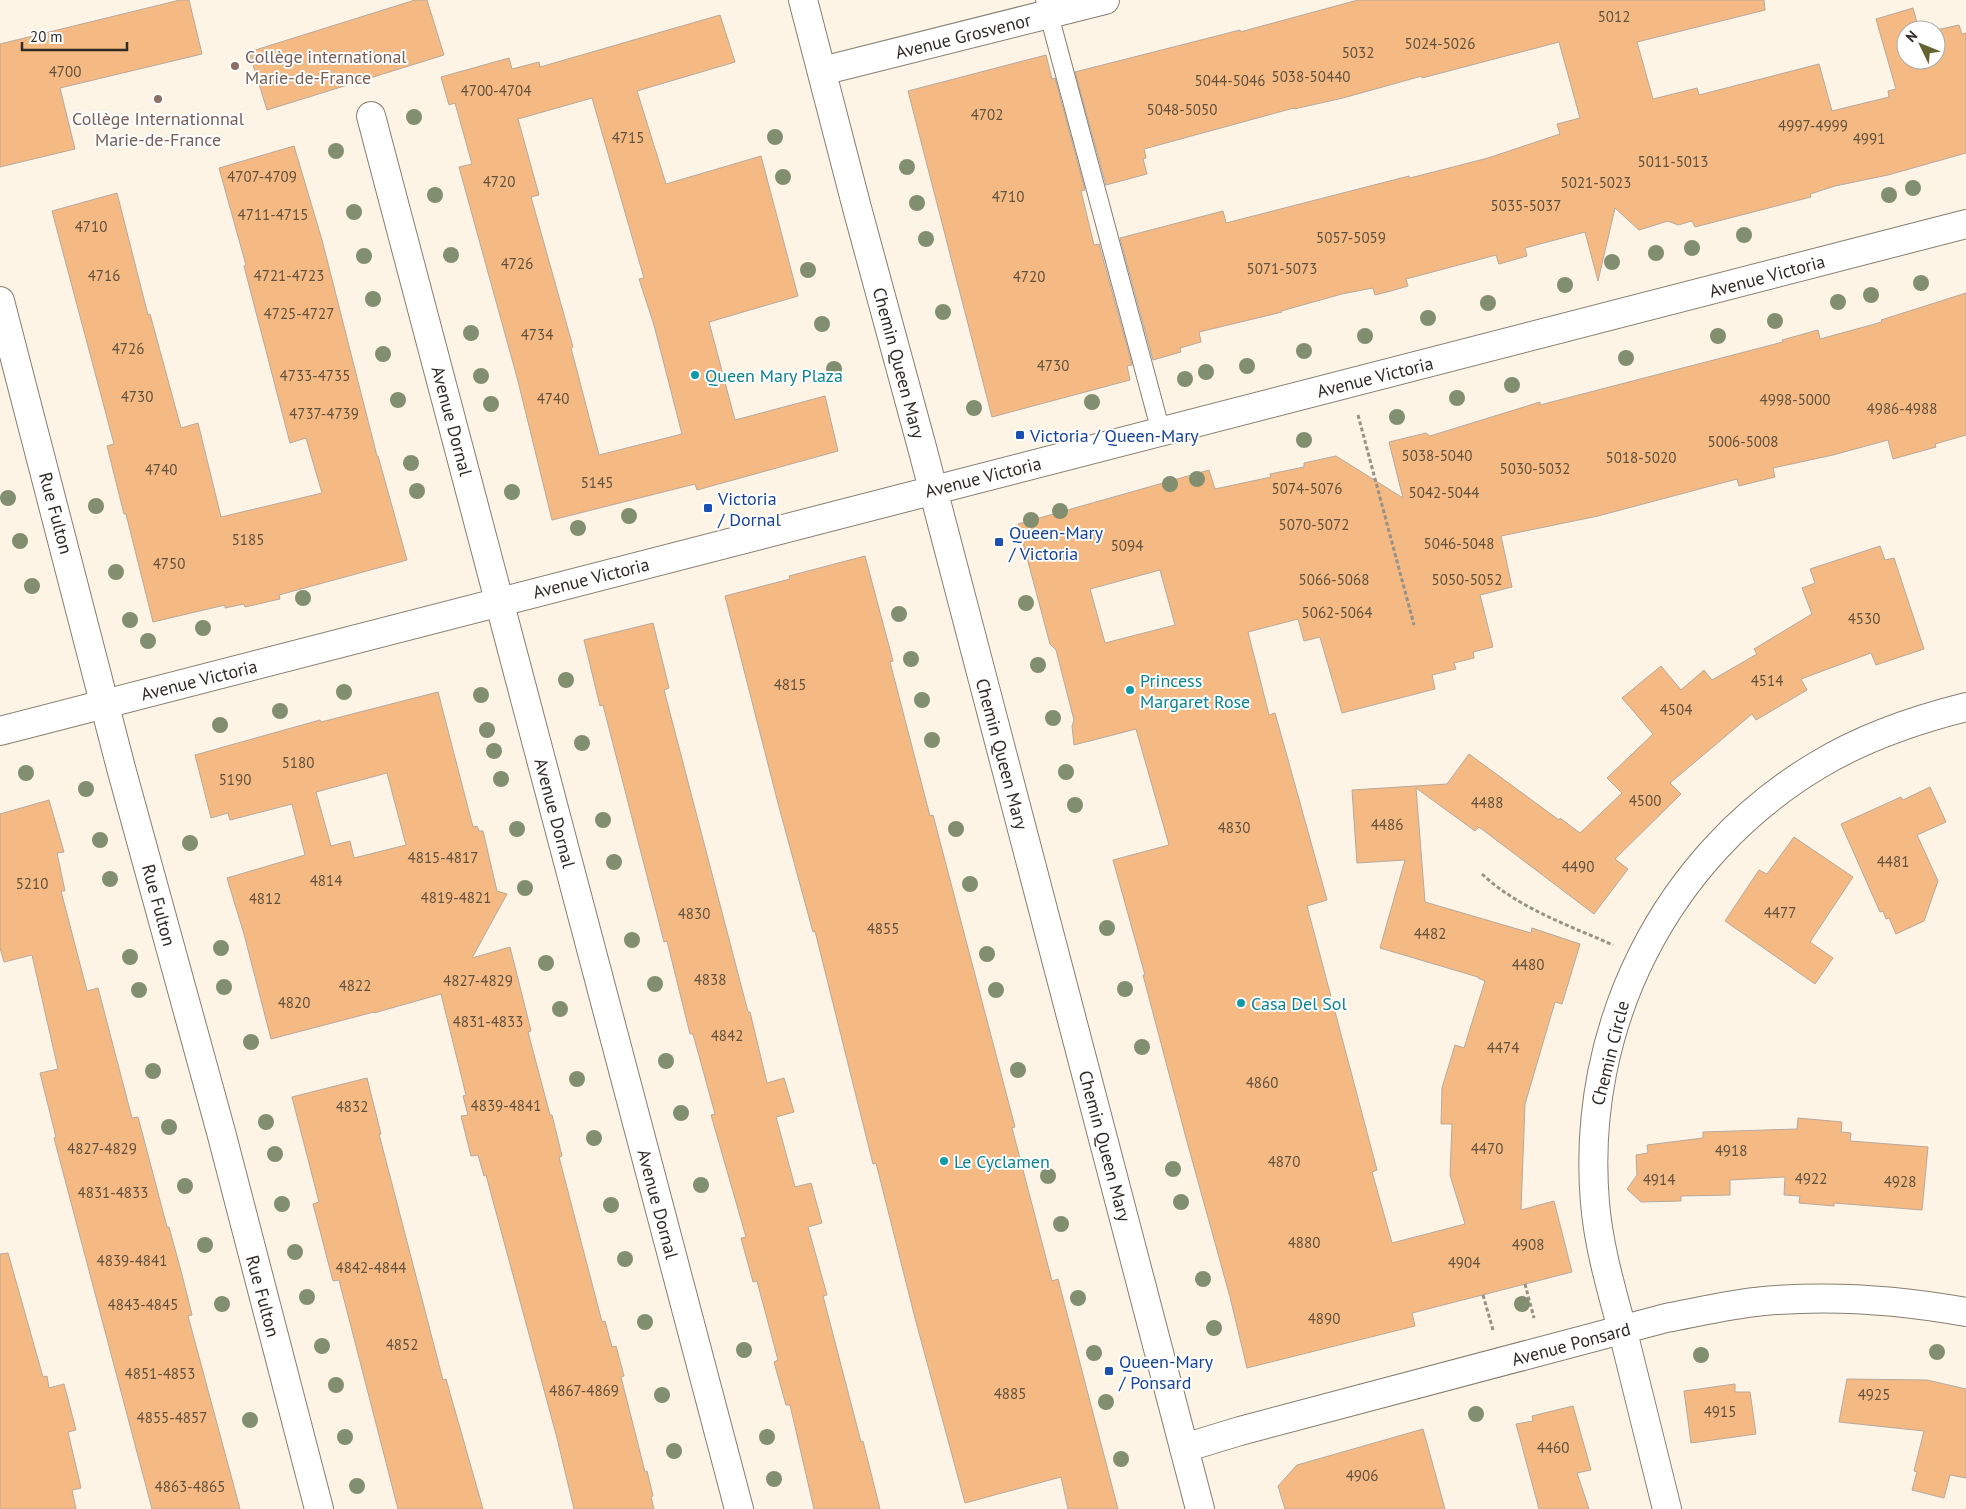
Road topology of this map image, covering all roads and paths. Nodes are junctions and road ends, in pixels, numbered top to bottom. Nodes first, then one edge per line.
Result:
1 (803, 0) edge
2 (1105, 0) edge
3 (1047, 7) edge
4 (822, 71) junction
5 (371, 116) dead end
6 (1966, 224) edge
7 (0, 301) edge
8 (1358, 415) dead end
9 (1161, 432) junction
10 (934, 490) junction
11 (499, 602) junction
12 (1414, 625) dead end
13 (106, 704) junction
14 (1966, 706) edge
15 (0, 731) edge
16 (1482, 874) dead end
17 (1618, 947) dead end
18 (1525, 1284) dead end
19 (1483, 1295) dead end
20 (1966, 1312) edge
21 (1534, 1318) dead end
22 (1493, 1330) dead end
23 (1622, 1331) junction
24 (1184, 1448) junction
25 (319, 1509) edge
26 (739, 1509) edge
27 (1200, 1509) edge
28 (1667, 1509) edge

1 - 4 street, Chemin Queen Mary
2 - 3 street, Avenue Grosvenor
3 - 4 street, Avenue Grosvenor
3 - 9 lane
4 - 10 street, Chemin Queen Mary
5 - 11 street, Avenue Dornal
6 - 9 street, Avenue Victoria
7 - 13 street, Rue Fulton
8 - 12 path
9 - 10 street, Avenue Victoria
10 - 11 street, Avenue Victoria
10 - 24 street, Chemin Queen Mary
11 - 13 street, Avenue Victoria
11 - 26 street, Avenue Dornal
13 - 15 street, Avenue Victoria
13 - 25 street, Rue Fulton
14 - 23 street, Chemin Circle
16 - 17 path
18 - 21 path
19 - 22 path
20 - 23 street, Avenue Ponsard
23 - 24 street, Avenue Ponsard
23 - 28 street, Chemin Circle
24 - 27 street, Chemin Queen Mary

